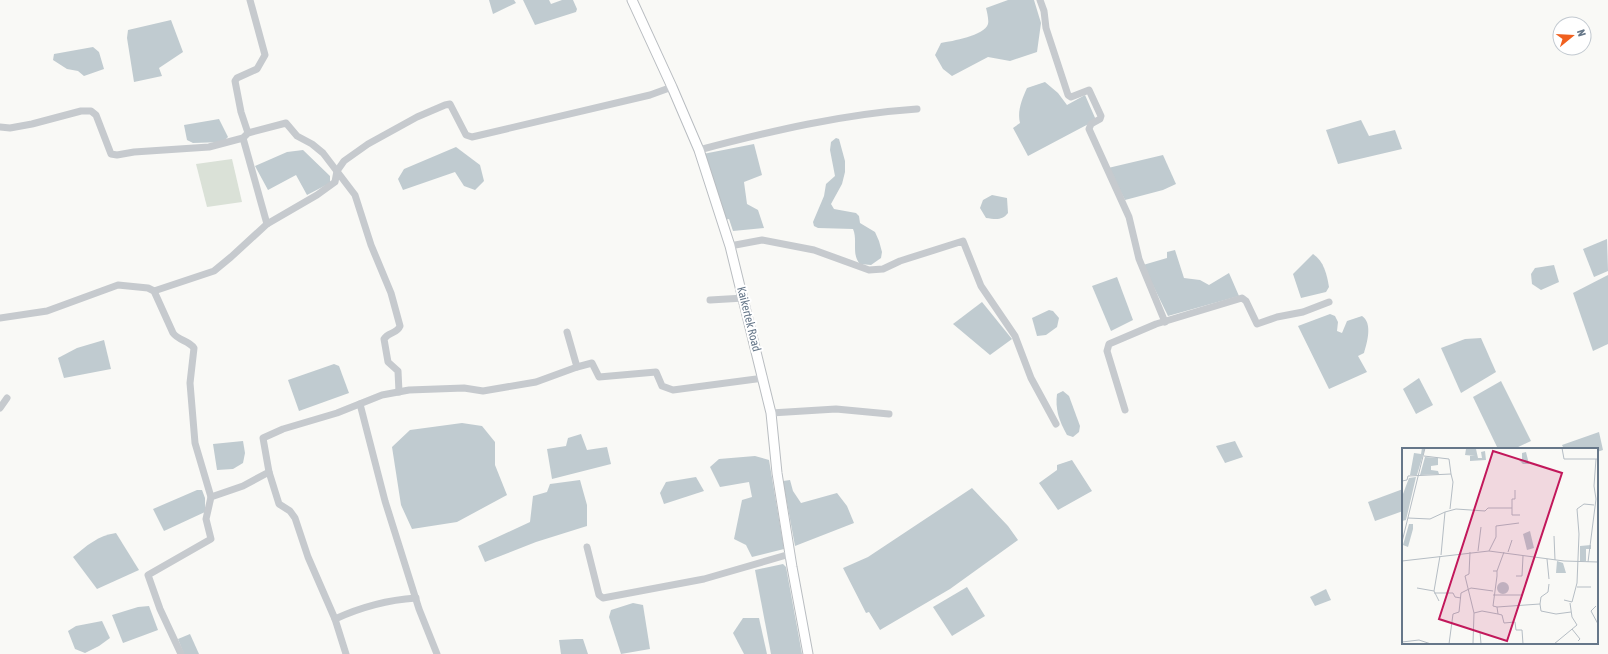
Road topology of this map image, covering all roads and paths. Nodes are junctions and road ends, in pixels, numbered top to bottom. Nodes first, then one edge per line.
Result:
1 (250, 0) edge
2 (632, 0) edge
3 (1040, 0) edge
4 (672, 86) junction
5 (917, 109) dead end
6 (0, 127) edge
7 (245, 136) junction
8 (699, 150) junction
9 (337, 171) junction
10 (267, 224) junction
11 (730, 246) junction
12 (154, 291) junction
13 (744, 298) junction
14 (710, 300) dead end
15 (1329, 302) dead end
16 (0, 318) edge
17 (1165, 322) junction
18 (567, 332) dead end
19 (577, 367) junction
20 (764, 378) junction
21 (399, 392) junction
22 (7, 398) dead end
23 (360, 404) junction
24 (0, 408) edge
25 (1125, 410) dead end
26 (771, 413) junction
27 (889, 414) dead end
28 (1056, 424) dead end
29 (269, 472) junction
30 (211, 496) junction
31 (587, 547) dead end
32 (790, 554) junction
33 (416, 598) junction
34 (335, 619) junction
35 (180, 654) edge
36 (346, 654) edge
37 (437, 654) edge
38 (808, 654) edge

1 - 7 street
2 - 4 main road, Kaikertek Road
3 - 17 street
4 - 8 main road, Kaikertek Road
4 - 9 street
5 - 8 street
6 - 7 street
7 - 9 street
7 - 10 street
8 - 11 main road, Kaikertek Road
9 - 10 street
9 - 21 street
10 - 12 street
11 - 13 main road, Kaikertek Road
11 - 28 street
12 - 16 street
12 - 30 street
13 - 14 street
13 - 20 main road, Kaikertek Road
15 - 17 street
17 - 25 street
18 - 19 street
19 - 20 street
19 - 21 street
20 - 26 main road, Kaikertek Road
21 - 23 street
22 - 24 street
23 - 29 street
23 - 33 street
26 - 27 street
26 - 32 main road, Kaikertek Road
29 - 30 street
29 - 34 street
30 - 35 street
31 - 32 street
32 - 38 main road, Kaikertek Road
33 - 34 street
33 - 37 street
34 - 36 street

